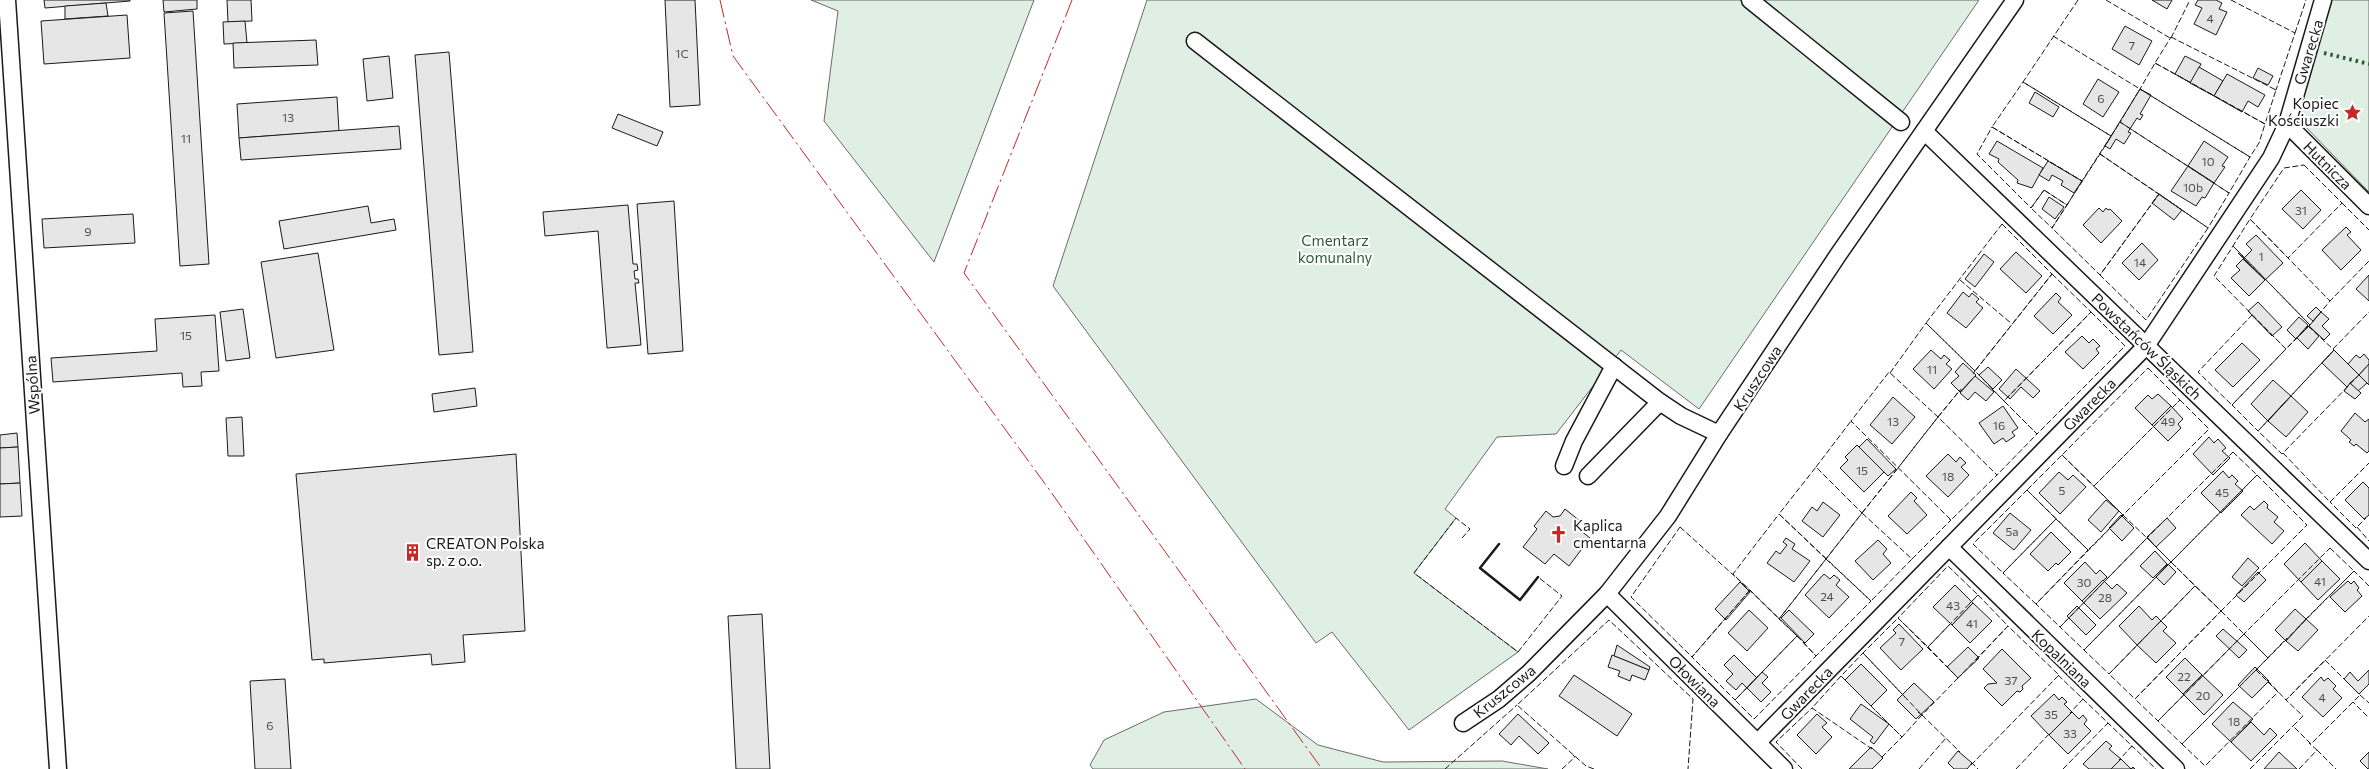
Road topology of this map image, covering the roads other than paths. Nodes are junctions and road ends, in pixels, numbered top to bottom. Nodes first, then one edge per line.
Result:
1 (7, 0) edge
2 (1750, 0) edge
3 (2015, 0) edge
4 (2324, 0) edge
5 (1196, 41) dead end
6 (1901, 122) dead end
7 (2287, 124) junction
8 (1924, 131) junction
9 (2369, 206) edge
10 (2146, 346) junction
11 (1614, 366) junction
12 (1660, 402) junction
13 (1719, 434) junction
14 (1564, 466) dead end
15 (1588, 476) dead end
16 (1949, 547) junction
17 (2369, 561) edge
18 (1607, 594) junction
19 (1463, 723) dead end
20 (1758, 742) junction
21 (58, 769) edge
22 (1784, 769) edge
23 (2176, 769) edge

1 - 21 street, Wspólna
2 - 6 street
3 - 8 street, Kruszcowa
4 - 7 street, Gwarecka
5 - 11 street
7 - 9 street, Hutnicza
7 - 10 street, Gwarecka
8 - 10 street, Powstańców Śląskich
8 - 13 street, Kruszcowa
10 - 16 street, Gwarecka
10 - 17 street, Powstańców Śląskich
11 - 12 street
11 - 14 street
12 - 13 street
12 - 15 street
13 - 18 street, Kruszcowa
16 - 20 street, Gwarecka
16 - 23 street, Kopalniana
18 - 19 street, Kruszcowa
18 - 20 street, Ołowiana
20 - 22 street, Ołowiana

